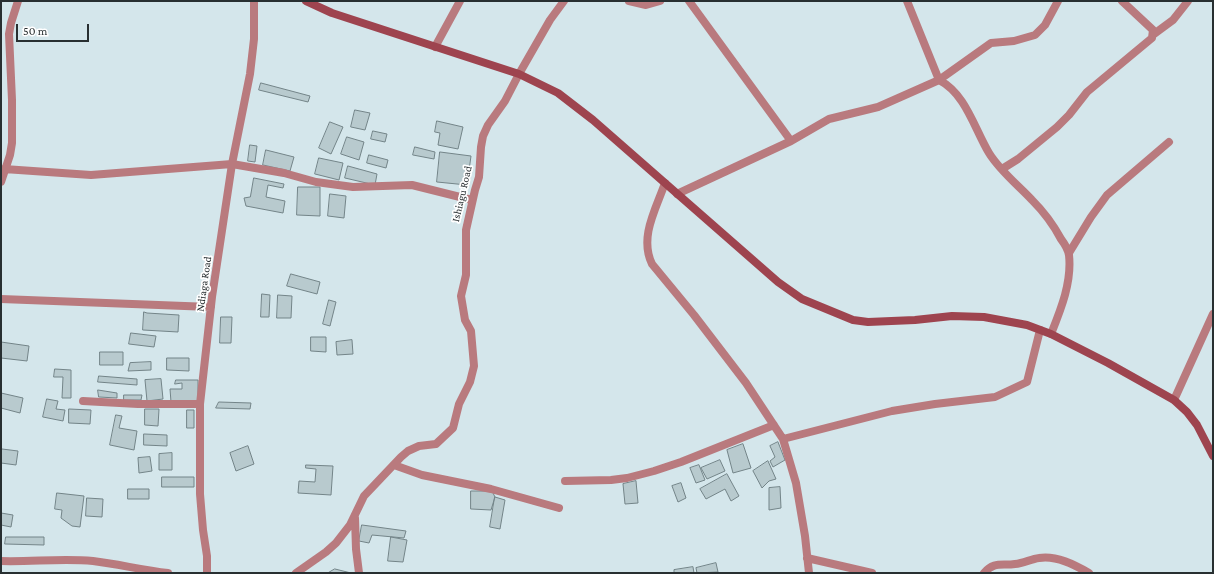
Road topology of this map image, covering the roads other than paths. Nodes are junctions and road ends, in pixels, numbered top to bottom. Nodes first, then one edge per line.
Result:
1 (18, 1) edge
2 (254, 1) edge
3 (306, 1) edge
4 (460, 1) edge
5 (564, 1) edge
6 (629, 1) edge
7 (660, 1) edge
8 (689, 1) edge
9 (907, 1) edge
10 (1058, 1) edge
11 (1122, 1) edge
12 (1188, 1) edge
13 (1154, 34) junction
14 (435, 47) junction
15 (519, 74) junction
16 (939, 80) junction
17 (791, 141) junction
18 (1169, 142) dead end
19 (232, 164) junction
20 (4, 169) junction
21 (1002, 169) junction
22 (1, 182) edge
23 (664, 183) junction
24 (678, 194) junction
25 (472, 200) junction
26 (1069, 253) junction
27 (1, 298) edge
28 (211, 307) junction
29 (1213, 314) edge
30 (1040, 330) junction
31 (1051, 334) junction
32 (1174, 400) junction
33 (83, 401) dead end
34 (200, 404) junction
35 (774, 425) junction
36 (783, 439) junction
37 (1213, 456) edge
38 (394, 465) junction
39 (566, 481) dead end
40 (559, 508) dead end
41 (355, 514) junction
42 (807, 558) junction
43 (1, 561) edge
44 (168, 573) edge
45 (207, 573) edge
46 (296, 573) edge
47 (358, 573) edge
48 (809, 573) edge
49 (872, 573) edge
50 (984, 573) edge
51 (1089, 573) edge

1 - 20 street
2 - 19 street, Ndiaga Road
3 - 14 main road
4 - 14 street
5 - 15 street, Ishiagu Road
6 - 7 street
8 - 17 street
9 - 16 street
10 - 16 street
11 - 13 street
12 - 13 street
13 - 21 street
14 - 15 main road
15 - 23 main road
15 - 25 street, Ishiagu Road
16 - 17 street
16 - 21 street
17 - 24 street
18 - 26 street
19 - 20 street
19 - 25 street
19 - 28 street, Ndiaga Road
20 - 22 street
21 - 26 street
23 - 24 main road
23 - 35 street
24 - 30 main road
25 - 38 street, Ishiagu Road
26 - 31 street
27 - 28 street
28 - 34 street, Ndiaga Road
29 - 32 street
30 - 31 main road
30 - 36 street
31 - 32 main road
32 - 37 main road
33 - 34 street
34 - 45 street, Ndiaga Road
35 - 36 street
35 - 39 street
36 - 42 street
38 - 40 street
38 - 41 street, Ishiagu Road
41 - 46 street, Ishiagu Road
41 - 47 street
42 - 48 street
42 - 49 street
43 - 44 street
50 - 51 street

